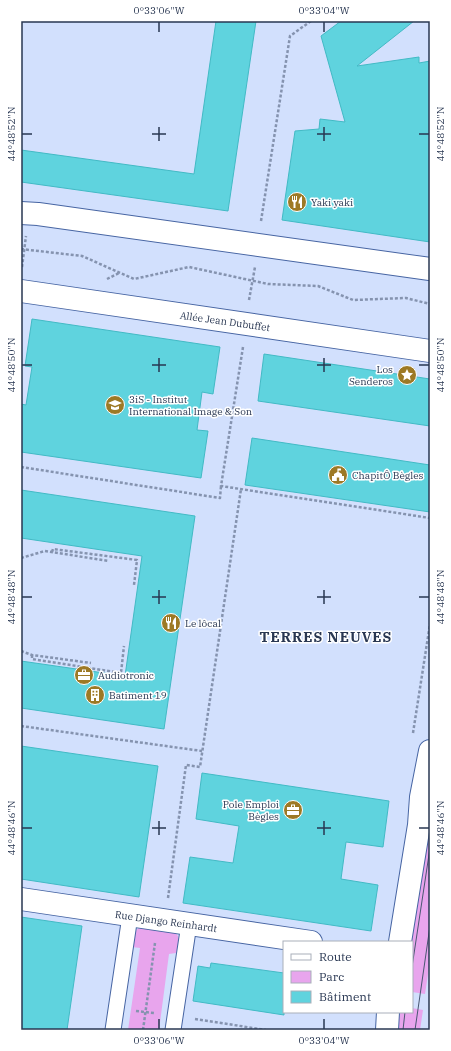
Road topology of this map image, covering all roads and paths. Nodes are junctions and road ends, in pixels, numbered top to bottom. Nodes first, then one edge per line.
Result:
1 (312, 21) edge
2 (30, 214) edge
3 (258, 245) junction
4 (23, 249) edge
5 (430, 269) edge
6 (252, 281) junction
7 (23, 291) edge
8 (430, 304) edge
9 (246, 324) junction
10 (430, 351) edge
11 (21, 467) edge
12 (221, 486) junction
13 (241, 489) junction
14 (430, 518) edge
15 (52, 552) junction
16 (21, 558) edge
17 (109, 561) dead end
18 (134, 585) dead end
19 (124, 646) dead end
20 (21, 651) edge
21 (32, 655) junction
22 (91, 663) dead end
23 (21, 726) edge
24 (202, 750) junction
25 (430, 751) edge
26 (21, 899) edge
27 (130, 916) junction
28 (158, 920) junction
29 (189, 924) junction
30 (304, 941) edge
31 (400, 941) edge
32 (116, 1008) junction
33 (146, 1012) junction
34 (388, 1013) edge
35 (174, 1023) edge
36 (113, 1030) edge
37 (143, 1030) edge
38 (266, 1030) edge
39 (387, 1030) edge

1 - 3 path
2 - 3 street
2 - 4 path
3 - 5 street
3 - 6 path
4 - 6 path
4 - 7 path
6 - 8 path
6 - 9 path
7 - 9 street, Allée Jean Dubuffet
9 - 10 street, Allée Jean Dubuffet
9 - 12 path
11 - 12 path
12 - 13 path
13 - 14 path
13 - 24 path
15 - 16 path
15 - 17 path
15 - 18 path
19 - 21 path
20 - 21 path
21 - 22 path
23 - 24 path
24 - 28 path
25 - 31 street
26 - 27 street, Rue Django Reinhardt
27 - 28 street, Rue Django Reinhardt
27 - 32 lane
28 - 29 street, Rue Django Reinhardt
28 - 33 path
29 - 30 street, Rue Django Reinhardt
29 - 35 lane
32 - 33 path
32 - 36 lane
33 - 35 path
33 - 37 path
34 - 39 street
35 - 38 path

